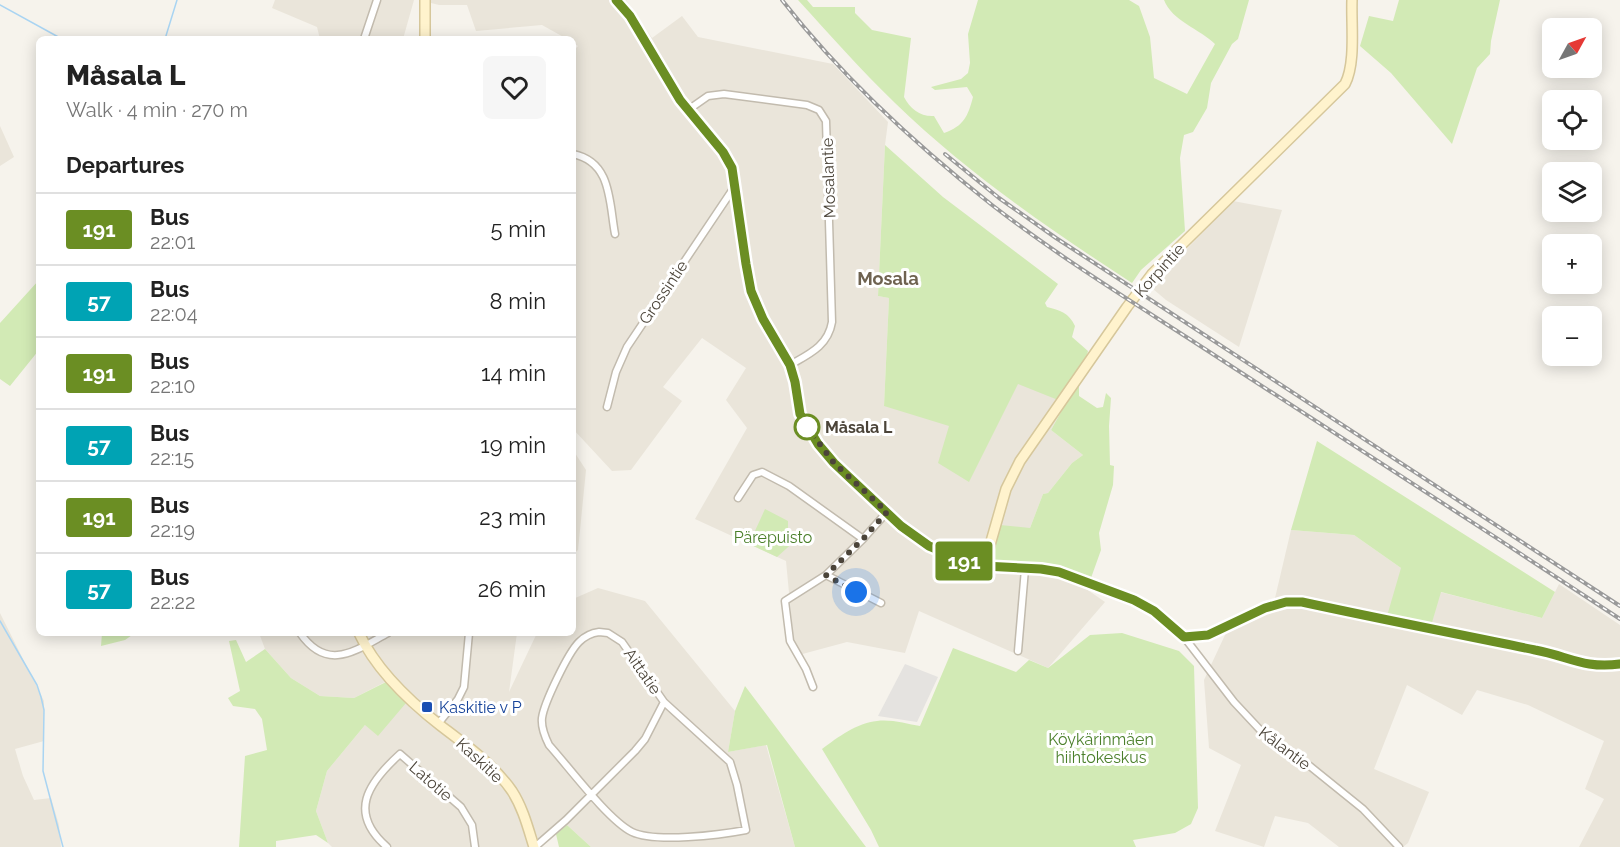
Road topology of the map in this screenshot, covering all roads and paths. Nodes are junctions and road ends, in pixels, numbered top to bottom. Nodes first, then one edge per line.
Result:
1 (376, 0) edge
2 (425, 0) edge
3 (616, 0) edge
4 (1352, 0) edge
5 (365, 36) edge
6 (425, 36) edge
7 (688, 110) junction
8 (576, 154) edge
9 (736, 184) junction
10 (615, 234) dead end
11 (790, 365) junction
12 (607, 407) dead end
13 (738, 498) dead end
14 (887, 512) junction
15 (863, 539) junction
16 (984, 566) junction
17 (1025, 569) junction
18 (826, 575) junction
19 (880, 603) dead end
20 (303, 636) edge
21 (362, 636) edge
22 (383, 636) edge
23 (469, 636) edge
24 (1184, 637) junction
25 (368, 644) junction
26 (1018, 651) dead end
27 (1619, 665) edge
28 (813, 687) dead end
29 (664, 702) junction
30 (438, 724) junction
31 (592, 794) junction
32 (387, 847) edge
33 (475, 847) edge
34 (534, 847) edge
35 (1399, 847) edge

1 - 5 street
2 - 6 street
3 - 7 street
4 - 16 street, Korpintie
7 - 9 street
7 - 11 street, Mosalantie
8 - 10 street
9 - 11 street
9 - 12 street, Grossintie
11 - 14 street
13 - 15 street
14 - 15 street
14 - 16 street
15 - 18 street
16 - 17 street
17 - 24 street
17 - 26 street
18 - 19 street
18 - 28 street
20 - 25 street
21 - 25 street, Kaskitie
22 - 25 street
23 - 30 street
24 - 27 street
24 - 35 street, Kålantie
25 - 30 street, Kaskitie
29 - 31 street, Aittatie
29 - 31 street, Aittatie
29 - 31 street
30 - 34 street, Kaskitie
31 - 34 street, Aittatie
32 - 33 street, Latotie

